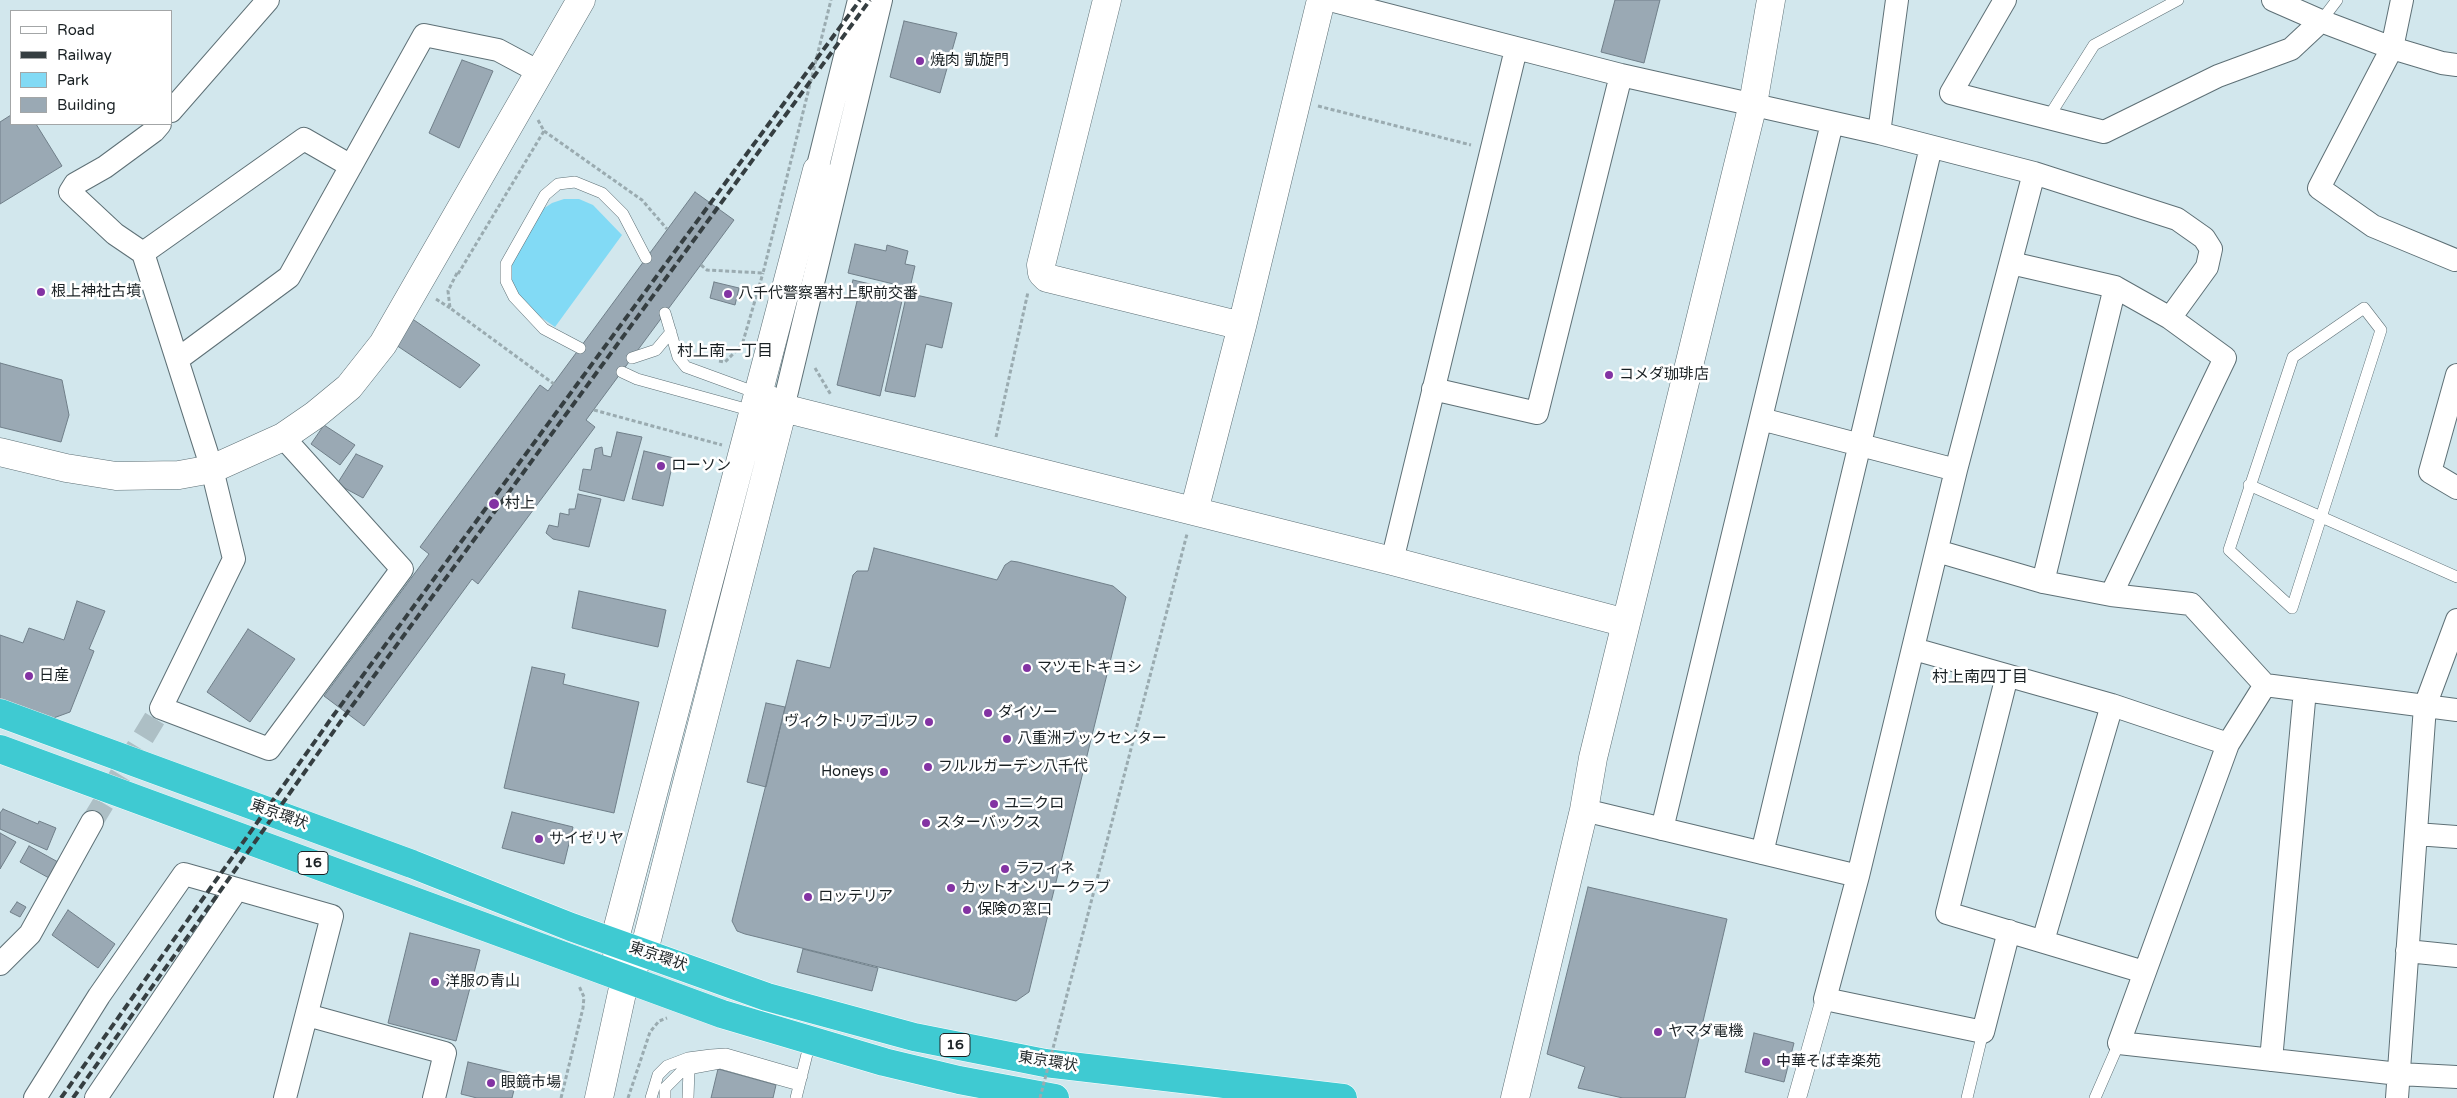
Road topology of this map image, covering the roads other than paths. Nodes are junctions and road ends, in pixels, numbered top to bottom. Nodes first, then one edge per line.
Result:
1 (268, 0) edge
2 (582, 0) edge
3 (859, 0) edge
4 (881, 0) edge
5 (1107, 0) edge
6 (1321, 0) edge
7 (1330, 0) edge
8 (1771, 0) edge
9 (1897, 0) edge
10 (2005, 0) edge
11 (2178, 0) edge
12 (2273, 0) edge
13 (2337, 0) edge
14 (2402, 0) edge
15 (2321, 22) junction
16 (2392, 48) junction
17 (1516, 49) junction
18 (2457, 65) edge
19 (541, 73) junction
20 (1621, 75) junction
21 (1753, 104) junction
22 (172, 110) edge
23 (2048, 118) junction
24 (1832, 123) junction
25 (159, 125) edge
26 (1879, 133) junction
27 (1931, 147) junction
28 (351, 166) junction
29 (817, 170) joint
30 (2034, 173) junction
31 (143, 253) junction
32 (646, 258) dead end
33 (2456, 261) edge
34 (2011, 263) junction
35 (2115, 287) junction
36 (665, 313) dead end
37 (2170, 318) junction
38 (1242, 326) junction
39 (671, 332) junction
40 (580, 348) dead end
41 (632, 358) dead end
42 (178, 359) junction
43 (622, 372) dead end
44 (2457, 375) edge
45 (1433, 389) junction
46 (755, 402) junction
47 (783, 408) junction
48 (1761, 419) junction
49 (284, 437) junction
50 (1858, 444) junction
51 (0, 452) edge
52 (212, 469) junction
53 (1956, 470) junction
54 (2249, 485) junction
55 (2457, 488) edge
56 (1194, 511) junction
57 (2322, 517) junction
58 (1937, 551) junction
59 (1392, 561) junction
60 (2457, 577) edge
61 (2043, 582) junction
62 (2111, 595) junction
63 (2457, 620) edge
64 (1626, 623) junction
65 (1914, 649) junction
66 (2007, 676) junction
67 (2265, 685) junction
68 (2305, 690) junction
69 (2112, 705) junction
70 (2425, 706) junction
71 (2457, 710) edge
72 (0, 713) edge
73 (2228, 744) junction
74 (0, 749) edge
75 (1584, 810) junction
76 (92, 822) tunnel mouth
77 (1662, 829) junction
78 (2416, 834) junction
79 (2457, 837) edge
80 (1762, 853) junction
81 (1858, 876) junction
82 (237, 889) junction
83 (2009, 931) junction
84 (2044, 941) junction
85 (614, 942) junction
86 (644, 951) junction
87 (2407, 952) junction
88 (2457, 956) edge
89 (0, 964) edge
90 (2144, 972) junction
91 (625, 979) junction
92 (1825, 999) junction
93 (307, 1016) junction
94 (1983, 1032) junction
95 (810, 1042) junction
96 (2118, 1043) junction
97 (2271, 1060) junction
98 (689, 1069) junction
99 (2399, 1074) junction
100 (2457, 1077) edge
101 (800, 1081) junction
102 (35, 1098) edge
103 (96, 1098) edge
104 (285, 1098) edge
105 (434, 1098) edge
106 (598, 1098) edge
107 (651, 1098) edge
108 (665, 1098) edge
109 (688, 1098) edge
110 (796, 1098) edge
111 (1054, 1098) edge
112 (1343, 1098) edge
113 (1516, 1098) edge
114 (1798, 1098) edge
115 (1968, 1098) edge
116 (2095, 1098) edge
117 (2397, 1098) edge

1 - 22 street
2 - 19 street
3 - 29 street
4 - 47 street
5 - 38 street
6 - 38 street
7 - 17 street
8 - 21 street
9 - 26 street
10 - 23 street
11 - 23 lane
12 - 15 street
13 - 15 lane
14 - 16 street
15 - 16 street
15 - 23 street
16 - 18 street
16 - 33 street
17 - 20 street
17 - 45 street
19 - 28 street
19 - 49 street
20 - 21 street
20 - 45 street
21 - 24 street
21 - 64 street
24 - 26 street
24 - 48 street
25 - 31 street
26 - 27 street
27 - 30 street
27 - 50 street
28 - 31 street
28 - 42 street
29 - 46 street
30 - 34 street
30 - 37 street
31 - 42 street
32 - 40 lane
34 - 35 street
34 - 53 street
35 - 37 street
35 - 61 street
36 - 39 lane
37 - 62 street
38 - 56 street
39 - 41 lane
39 - 46 lane
42 - 52 street
43 - 46 lane
44 - 55 street
45 - 59 street
46 - 47 street
46 - 85 street
47 - 56 street
47 - 86 street
48 - 50 street
48 - 77 street
49 - 52 street
49 - 52 street
50 - 53 street
50 - 80 street
51 - 52 street
53 - 58 street
54 - 57 lane
54 - 57 lane
54 - 57 lane
56 - 59 street
57 - 60 lane
58 - 61 street
58 - 65 street
59 - 64 street
61 - 62 street
62 - 67 street
63 - 70 street
64 - 75 street
65 - 66 street
65 - 81 street
66 - 69 street
66 - 83 street
67 - 68 street
67 - 73 street
68 - 70 street
68 - 97 street
69 - 73 street
69 - 84 street
70 - 71 street
70 - 78 street
72 - 85 highway, 東京環状 / 16
73 - 90 street
74 - 91 highway, 東京環状 / 16
75 - 77 street
75 - 113 street
76 - 89 street
77 - 80 street
78 - 79 street
78 - 87 street
80 - 81 street
81 - 92 street
82 - 93 street
82 - 102 street
82 - 103 street
83 - 84 street
83 - 94 street
84 - 90 street
85 - 86 highway, 東京環状 / 16
85 - 91 street
86 - 91 street
86 - 112 highway, 東京環状 / 16
87 - 88 street
87 - 99 street
90 - 96 street
91 - 95 highway, 東京環状 / 16
91 - 106 street
92 - 94 street
92 - 114 street
93 - 104 street
93 - 105 street
94 - 115 lane
95 - 101 lane
95 - 111 highway, 東京環状 / 16
96 - 97 street
96 - 116 lane
97 - 99 street
98 - 101 lane
98 - 108 lane
98 - 109 lane
99 - 100 street
99 - 117 street
101 - 107 lane
101 - 110 lane

